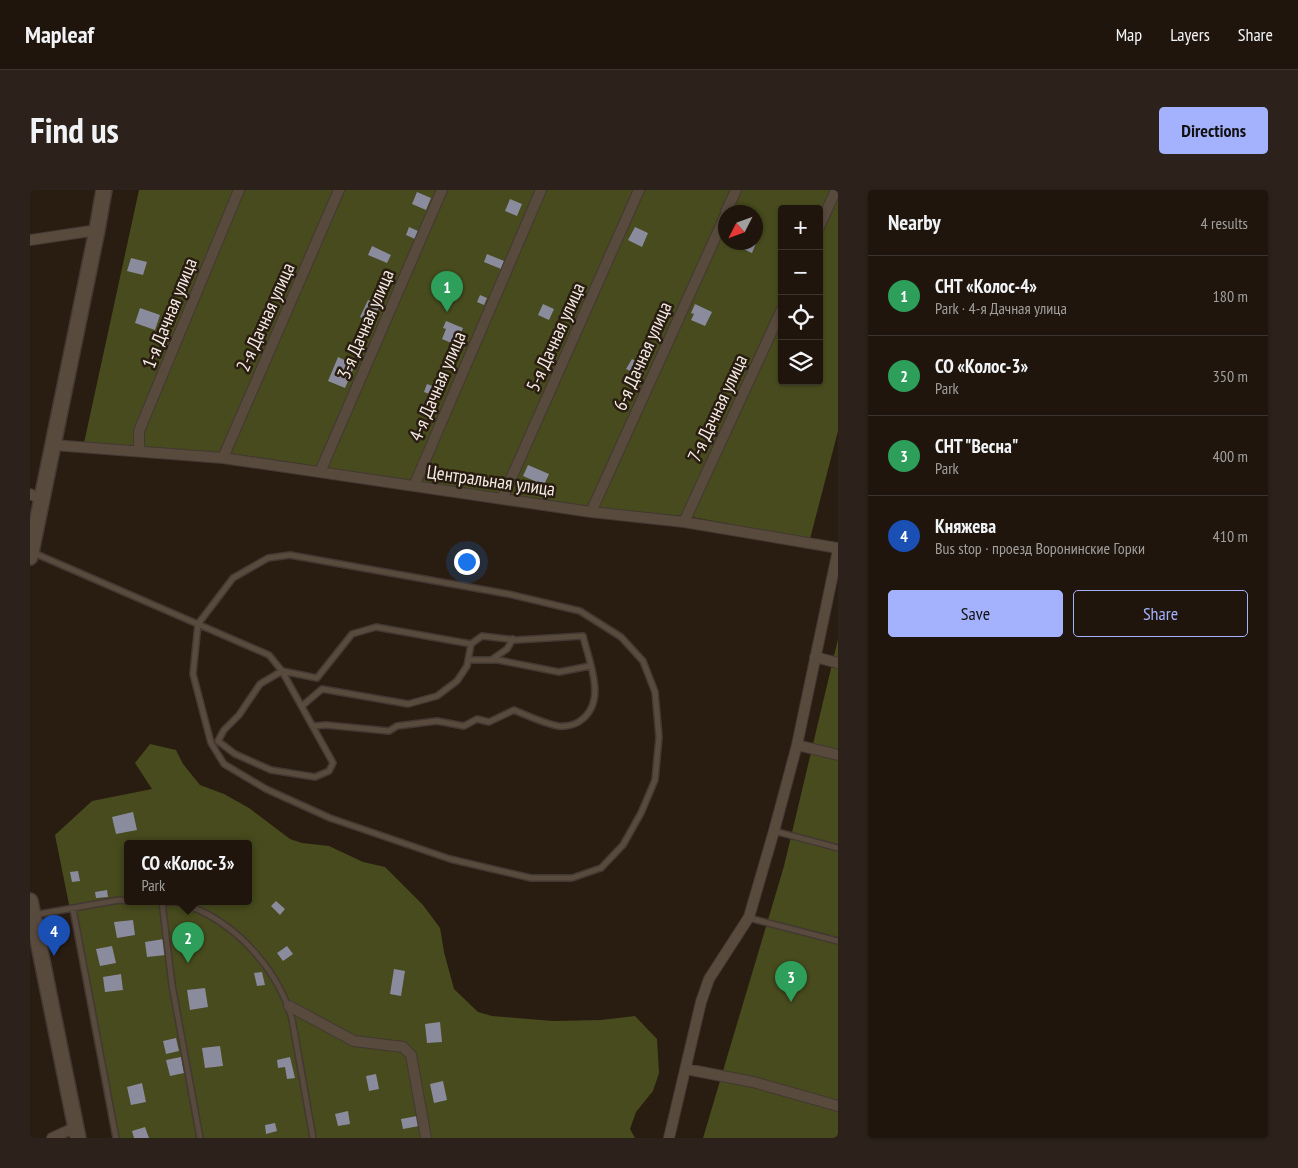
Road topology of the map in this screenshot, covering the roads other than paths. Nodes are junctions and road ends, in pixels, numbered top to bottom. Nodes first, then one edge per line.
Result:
1 (104, 190) edge
2 (239, 190) edge
3 (340, 190) edge
4 (442, 190) edge
5 (541, 190) edge
6 (639, 190) edge
7 (736, 190) edge
8 (836, 190) edge
9 (729, 205) edge
10 (823, 218) edge
11 (97, 230) junction
12 (718, 231) edge
13 (30, 240) edge
14 (778, 318) edge
15 (53, 445) junction
16 (139, 452) junction
17 (223, 458) junction
18 (320, 472) junction
19 (414, 486) junction
20 (36, 497) edge
21 (502, 499) junction
22 (591, 512) junction
23 (684, 522) junction
24 (838, 549) edge
25 (31, 555) edge
26 (836, 569) edge
27 (198, 624) junction
28 (513, 639) junction
29 (471, 644) junction
30 (816, 657) junction
31 (468, 660) junction
32 (491, 660) junction
33 (838, 663) edge
34 (590, 666) junction
35 (282, 671) junction
36 (302, 706) junction
37 (314, 726) junction
38 (218, 741) junction
39 (211, 743) junction
40 (797, 745) junction
41 (838, 755) edge
42 (774, 831) junction
43 (838, 848) edge
44 (124, 901) edge
45 (164, 905) edge
46 (186, 905) edge
47 (32, 908) edge
48 (74, 909) junction
49 (749, 917) junction
50 (838, 942) edge
51 (288, 1006) junction
52 (686, 1069) junction
53 (838, 1106) edge
54 (77, 1133) edge
55 (52, 1138) edge
56 (116, 1138) edge
57 (200, 1138) edge
58 (313, 1138) edge
59 (426, 1138) edge
60 (669, 1138) edge

1 - 11 street
2 - 16 street, 1-я Дачная улица
3 - 17 street, 2-я Дачная улица
4 - 18 street, 3-я Дачная улица
5 - 19 street, 4-я Дачная улица
6 - 21 street, 5-я Дачная улица
7 - 9 street, 6-я Дачная улица
8 - 10 street
11 - 13 street
11 - 15 street
12 - 22 street, 6-я Дачная улица
14 - 23 street, 7-я Дачная улица
15 - 16 street, Центральная улица
15 - 20 street
16 - 17 street, Центральная улица
17 - 18 street, Центральная улица
18 - 19 street, Центральная улица
19 - 21 street, Центральная улица
20 - 25 street
21 - 22 street, Центральная улица
22 - 23 street, Центральная улица
23 - 24 street, Центральная улица
24 - 26 street
25 - 27 lane
26 - 30 street
27 - 35 lane
27 - 39 lane
27 - 39 lane
28 - 29 lane
28 - 32 lane
28 - 34 lane
29 - 31 lane
29 - 35 lane
30 - 33 street
30 - 40 street
31 - 32 lane
31 - 36 lane
32 - 34 lane
34 - 37 lane
35 - 36 lane
35 - 38 lane
36 - 37 lane
37 - 38 lane
38 - 39 lane
40 - 41 street
40 - 42 street
42 - 43 lane
42 - 49 street
44 - 48 lane
45 - 57 lane
46 - 51 lane
47 - 48 lane
47 - 54 street
48 - 56 lane
49 - 50 lane
49 - 52 street
51 - 58 lane
51 - 59 street
52 - 53 street
52 - 60 street
54 - 55 street

